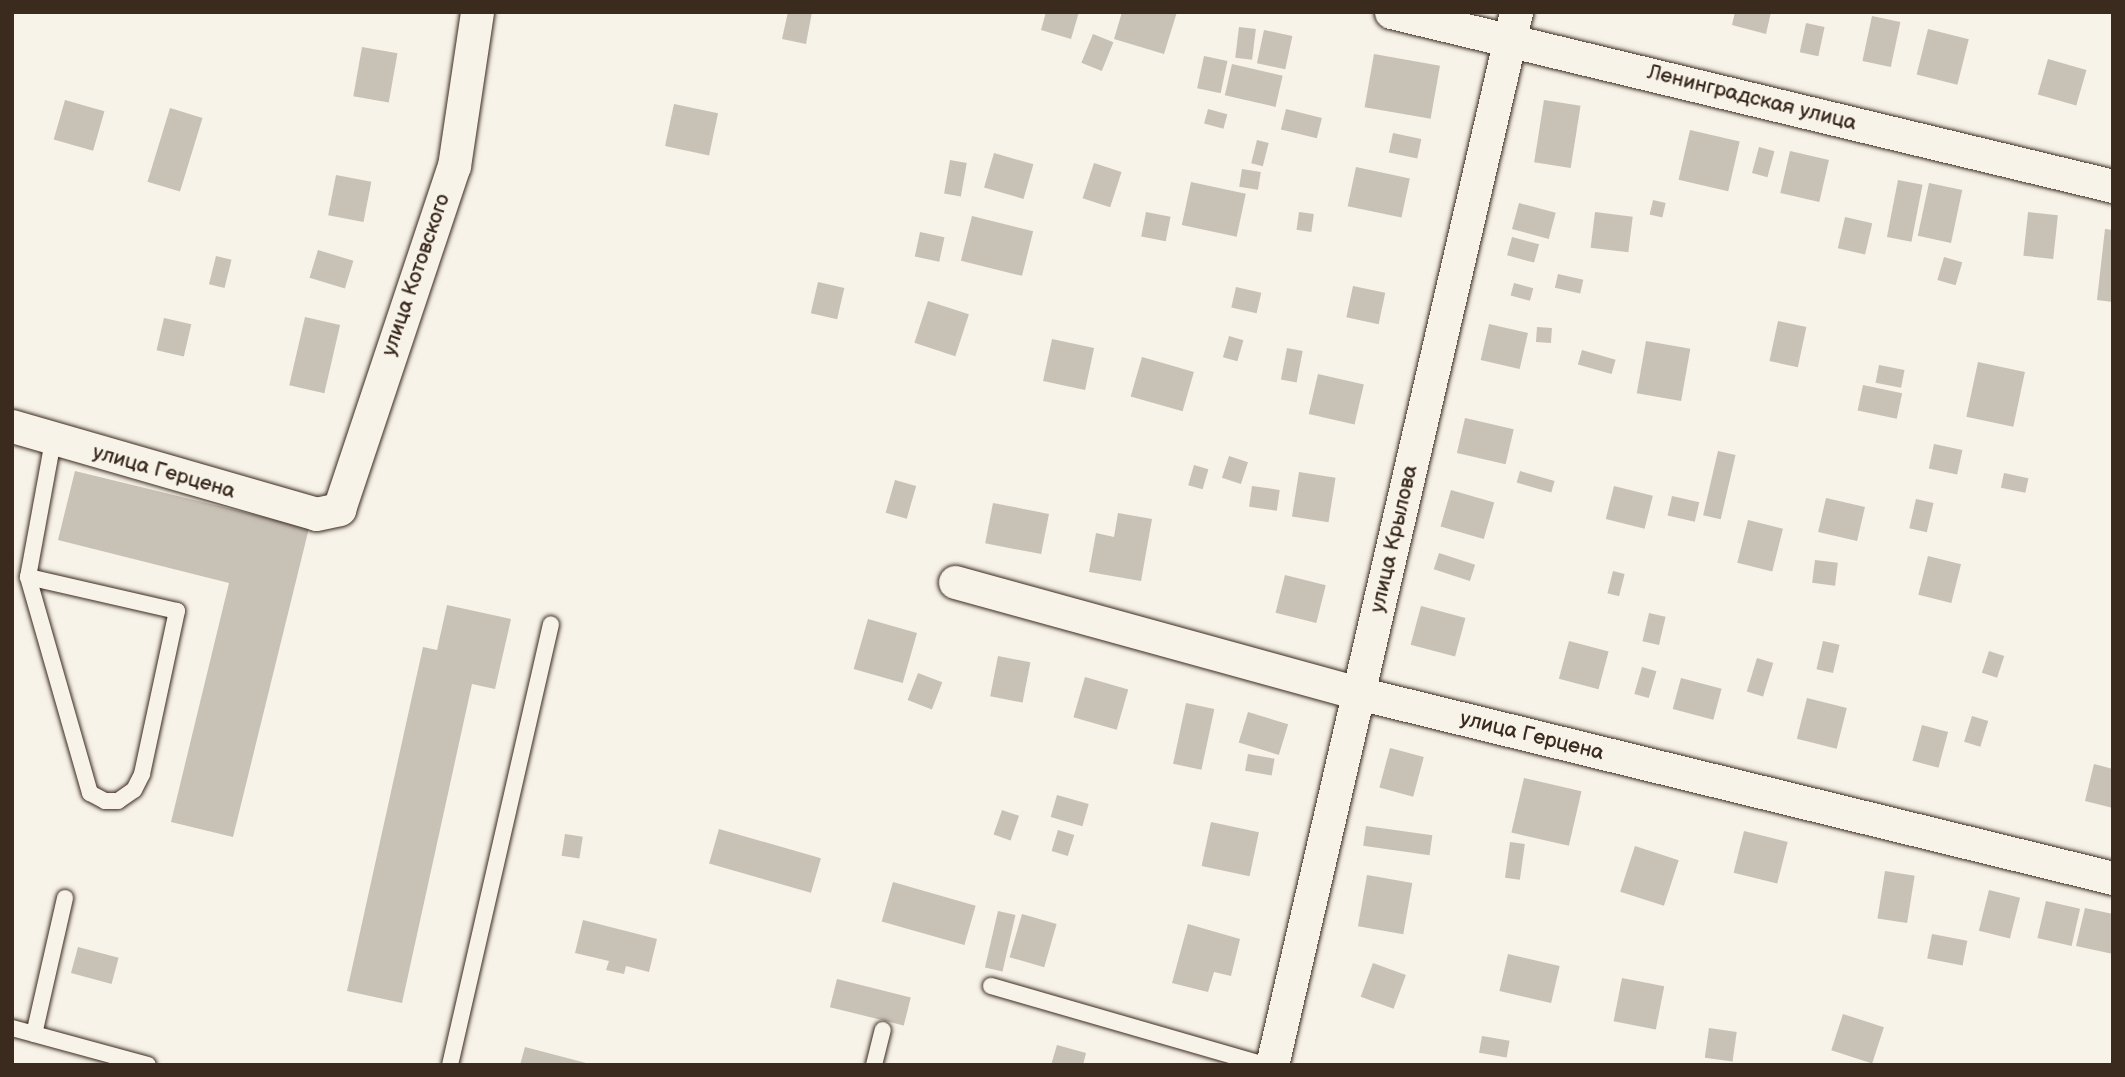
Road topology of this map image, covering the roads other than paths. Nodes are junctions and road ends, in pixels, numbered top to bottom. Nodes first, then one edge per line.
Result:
1 (477, 12) edge
2 (1391, 12) edge
3 (1513, 26) edge
4 (2113, 186) edge
5 (12, 426) edge
6 (53, 441) junction
7 (316, 514) joint
8 (28, 577) junction
9 (955, 582) dead end
10 (551, 624) dead end
11 (1358, 693) junction
12 (2113, 878) edge
13 (65, 898) dead end
14 (991, 986) dead end
15 (12, 1028) edge
16 (883, 1030) dead end
17 (34, 1034) junction
18 (149, 1065) edge
19 (450, 1065) edge
20 (874, 1065) edge
21 (1265, 1065) edge
22 (1272, 1065) edge

1 - 7 street, улица Котовского
2 - 3 street, Ленинградская улица
3 - 4 street, Ленинградская улица
3 - 11 street, улица Крылова
5 - 6 street, улица Герцена
6 - 7 street, улица Герцена
6 - 8 lane
8 - 8 lane
9 - 11 street, улица Герцена
10 - 19 lane
11 - 12 street, улица Герцена
11 - 22 street, улица Крылова
13 - 17 lane
14 - 21 lane
15 - 17 lane
16 - 20 lane
17 - 18 lane

